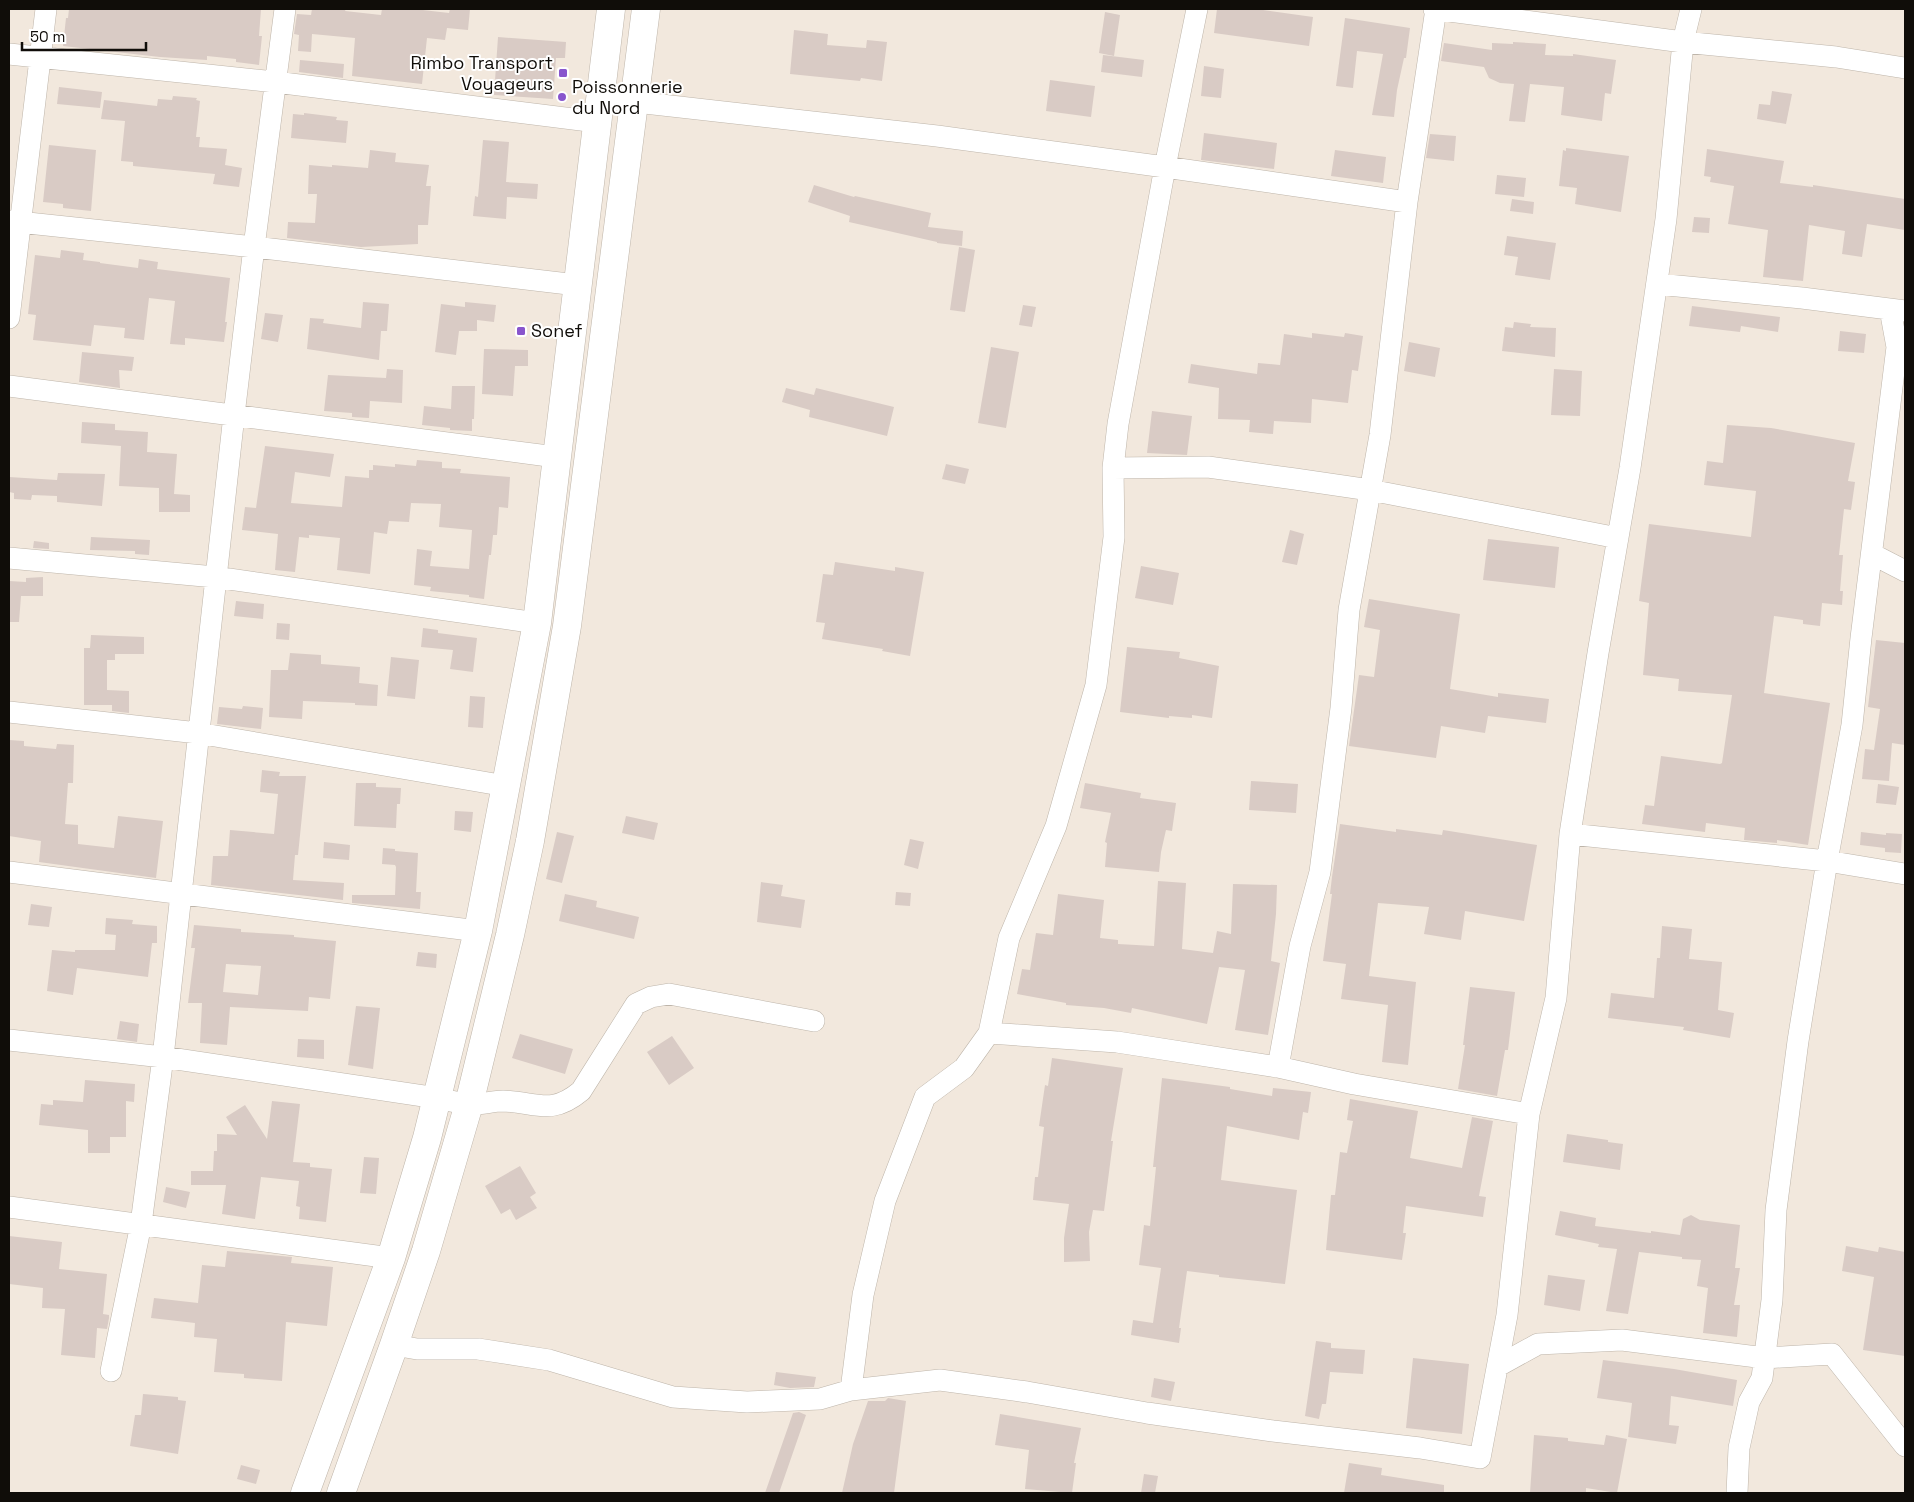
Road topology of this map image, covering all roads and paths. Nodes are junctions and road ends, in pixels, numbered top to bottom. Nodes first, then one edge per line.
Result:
1 (46, 9) edge
2 (285, 9) edge
3 (611, 9) edge
4 (646, 9) edge
5 (1197, 9) edge
6 (1435, 9) edge
7 (1691, 9) edge
8 (1683, 42) junction
9 (9, 54) edge
10 (40, 57) junction
11 (1905, 68) edge
12 (275, 82) junction
13 (633, 102) junction
14 (599, 110) junction
15 (1165, 167) junction
16 (1407, 202) junction
17 (15, 222) edge
18 (254, 247) junction
19 (1656, 284) junction
20 (577, 285) junction
21 (1897, 310) edge
22 (9, 318) edge
23 (9, 386) edge
24 (234, 415) junction
25 (556, 458) junction
26 (1113, 468) junction
27 (1370, 490) junction
28 (1618, 538) junction
29 (1872, 554) junction
30 (9, 558) edge
31 (544, 565) junction
32 (574, 569) junction
33 (1905, 571) edge
34 (215, 578) junction
35 (537, 623) junction
36 (9, 712) edge
37 (198, 733) junction
38 (506, 786) junction
39 (1570, 834) junction
40 (1827, 861) junction
41 (9, 872) edge
42 (1905, 874) edge
43 (181, 892) junction
44 (478, 931) junction
45 (814, 1022) dead end
46 (989, 1033) junction
47 (9, 1040) edge
48 (163, 1058) junction
49 (1278, 1066) junction
50 (437, 1098) junction
51 (469, 1104) junction
52 (1529, 1114) junction
53 (9, 1208) edge
54 (140, 1224) junction
55 (391, 1258) junction
56 (356, 1354) junction
57 (391, 1355) junction
58 (1765, 1358) junction
59 (1498, 1366) junction
60 (111, 1371) dead end
61 (852, 1390) junction
62 (1905, 1446) edge
63 (308, 1492) edge
64 (341, 1493) edge
65 (1737, 1493) edge

1 - 10 street
2 - 12 street
3 - 14 highway
4 - 13 highway
5 - 15 street
6 - 8 street
6 - 16 street
7 - 8 street
8 - 11 street
8 - 19 street
9 - 10 street
10 - 12 street
10 - 17 street
12 - 14 street
12 - 18 street
13 - 14 street
13 - 15 street
13 - 32 highway
14 - 20 highway
15 - 16 street
15 - 26 street
16 - 27 street
17 - 18 street
17 - 22 street
18 - 20 street
18 - 24 street
19 - 21 street
19 - 28 street
20 - 25 highway
21 - 29 street
23 - 24 street
24 - 25 street
24 - 34 street
25 - 31 highway
26 - 27 street
26 - 46 street
27 - 28 street
27 - 49 street
28 - 39 street
29 - 33 street
29 - 40 street
30 - 34 street
31 - 32 highway
31 - 35 highway
32 - 51 highway
34 - 35 street
34 - 37 street
35 - 38 highway
36 - 37 street
37 - 38 street
37 - 43 street
38 - 44 highway
39 - 40 street
39 - 52 street
40 - 42 street
40 - 58 street
41 - 43 street
43 - 44 street
43 - 48 street
44 - 50 highway
45 - 51 street
46 - 49 street
46 - 61 street
47 - 48 street
48 - 50 street
48 - 54 street
49 - 52 street
50 - 51 street
50 - 55 highway
51 - 57 highway
52 - 59 street
53 - 54 street
54 - 55 street
54 - 60 street
55 - 56 highway
56 - 57 highway
56 - 63 highway
57 - 61 street
57 - 64 highway
58 - 59 street
58 - 62 street
58 - 65 street
59 - 61 street

